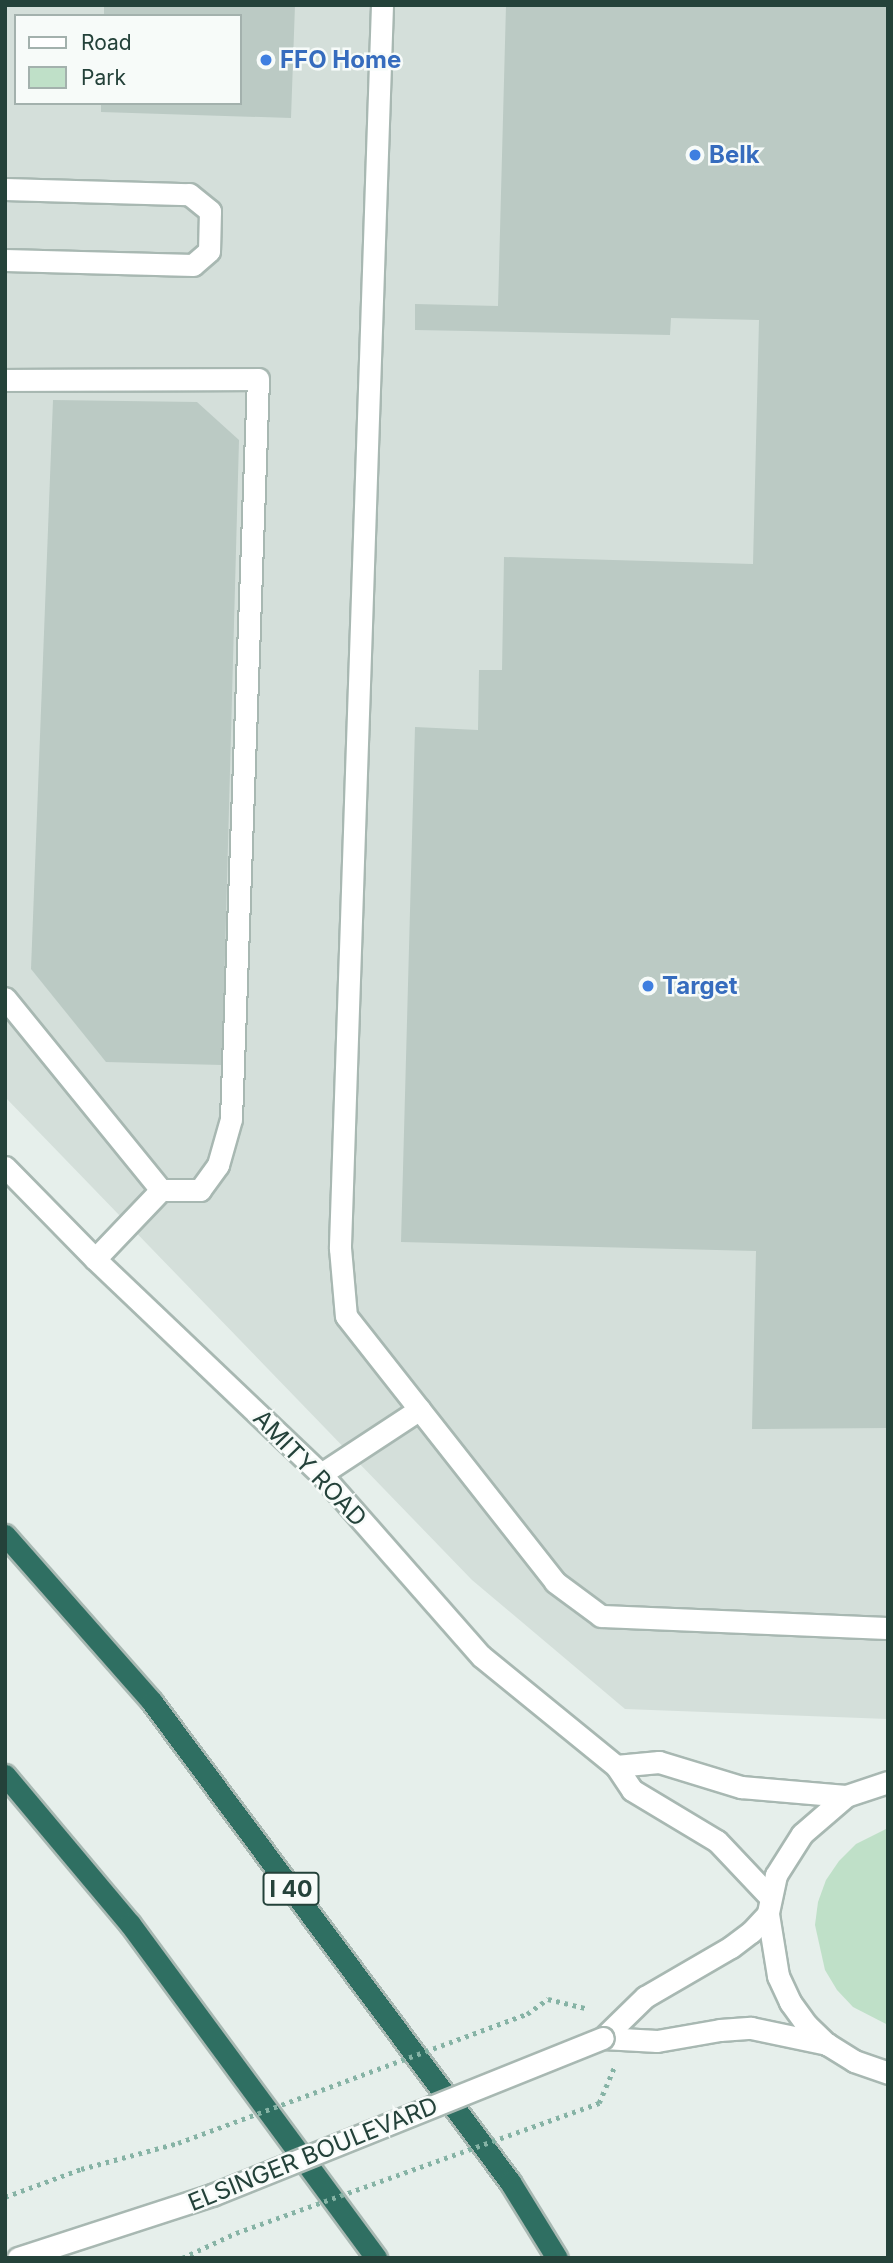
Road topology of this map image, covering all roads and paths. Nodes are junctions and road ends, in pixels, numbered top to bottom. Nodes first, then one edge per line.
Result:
1 (382, 5) edge
2 (5, 188) edge
3 (5, 260) edge
4 (5, 380) edge
5 (5, 998) edge
6 (5, 1167) edge
7 (161, 1189) junction
8 (95, 1259) junction
9 (420, 1409) junction
10 (321, 1474) junction
11 (5, 1535) edge
12 (888, 1628) edge
13 (616, 1766) junction
14 (5, 1775) edge
15 (888, 1782) edge
16 (846, 1796) junction
17 (768, 1905) junction
18 (548, 1998) dead end
19 (603, 2038) junction
20 (827, 2044) junction
21 (886, 2074) edge
22 (599, 2103) dead end
23 (5, 2197) edge
24 (18, 2258) edge
25 (183, 2258) edge
26 (376, 2258) edge
27 (556, 2258) edge

1 - 9 street
2 - 3 street
4 - 7 street
5 - 7 street
6 - 8 street, AMITY ROAD
7 - 8 street
8 - 10 street, AMITY ROAD
9 - 10 street
9 - 12 street
10 - 13 street, AMITY ROAD
11 - 27 highway, I 40
13 - 16 street
13 - 17 street, AMITY ROAD
14 - 26 highway
15 - 16 street
16 - 17 street
17 - 19 street, ELSINGER BOULEVARD
17 - 20 street
18 - 23 path, bridge
19 - 20 street, ELSINGER BOULEVARD
19 - 24 street, ELSINGER BOULEVARD, bridge
20 - 21 street
22 - 25 path, bridge

